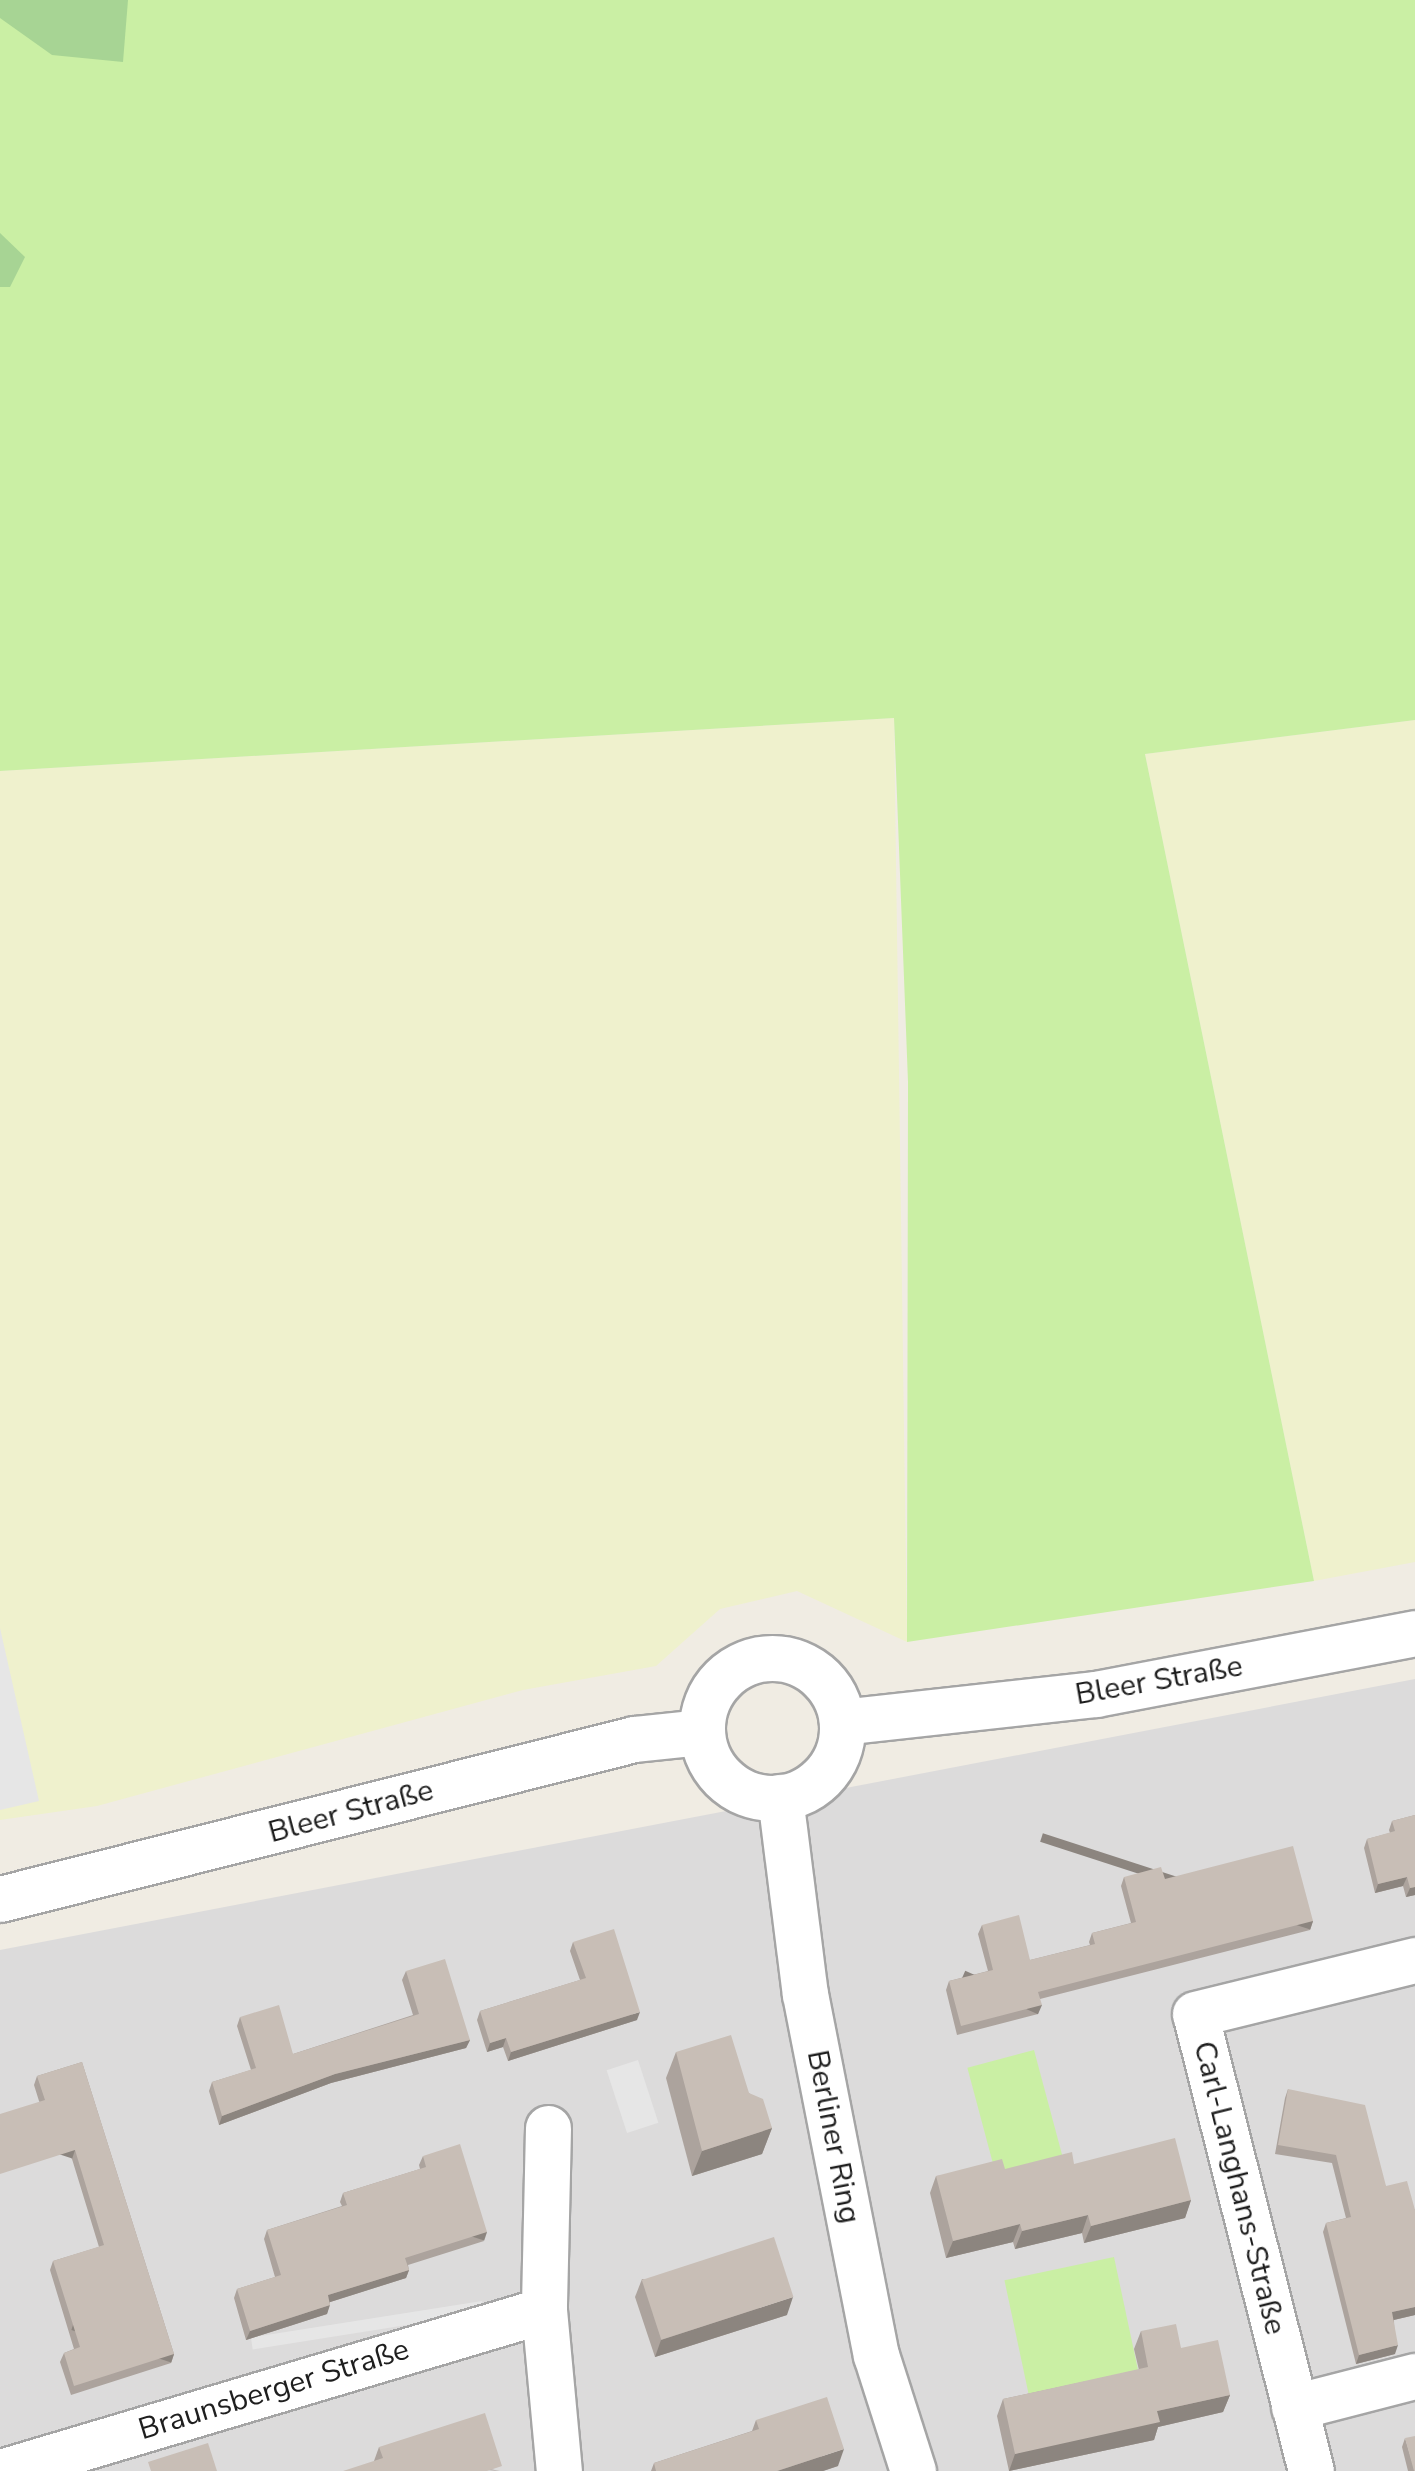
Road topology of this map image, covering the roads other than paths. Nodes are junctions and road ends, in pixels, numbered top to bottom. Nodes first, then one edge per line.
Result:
1 (1415, 1633) edge
2 (842, 1722) junction
3 (702, 1732) junction
4 (780, 1798) junction
5 (0, 1899) edge
6 (1415, 1960) edge
7 (548, 2128) dead end
8 (544, 2310) junction
9 (1415, 2376) edge
10 (1294, 2408) junction
11 (4, 2471) edge
12 (559, 2471) edge
13 (912, 2471) edge
14 (1310, 2471) edge

1 - 2 street, Bleer Straße
2 - 3 street
2 - 4 street
3 - 4 street
3 - 5 street, Bleer Straße
4 - 13 street, Berliner Ring
6 - 10 street, Carl-Langhans-Straße
7 - 8 street
8 - 11 street, Braunsberger Straße
8 - 12 street
9 - 10 street
10 - 14 street, Carl-Langhans-Straße

